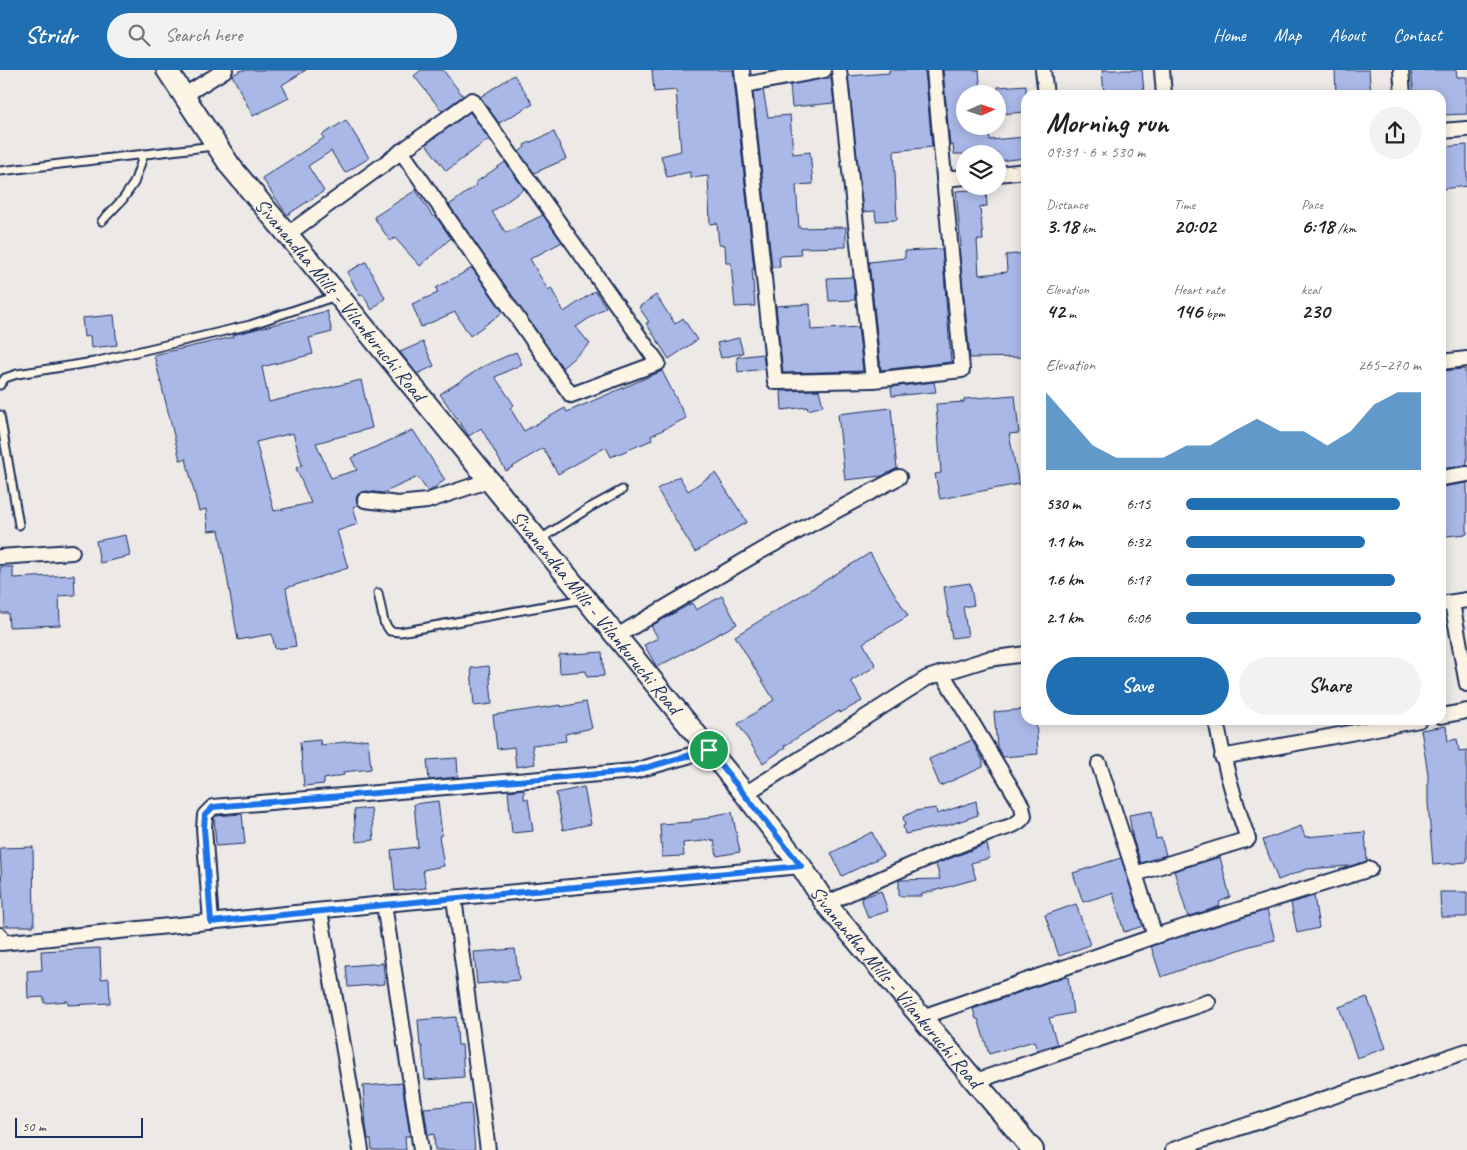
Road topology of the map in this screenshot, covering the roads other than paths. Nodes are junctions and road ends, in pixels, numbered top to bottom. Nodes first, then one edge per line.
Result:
1 (167, 70) edge
2 (225, 70) edge
3 (742, 70) edge
4 (824, 70) edge
5 (839, 70) edge
6 (934, 70) edge
7 (1044, 70) edge
8 (1162, 70) edge
9 (1401, 70) edge
10 (744, 84) junction
11 (1046, 90) edge
12 (1164, 90) edge
13 (1403, 90) edge
14 (183, 96) junction
15 (1467, 129) edge
16 (1446, 131) edge
17 (217, 146) junction
18 (401, 151) junction
19 (144, 154) junction
20 (0, 171) edge
21 (1021, 172) edge
22 (1006, 173) edge
23 (956, 178) edge
24 (944, 179) junction
25 (102, 220) dead end
26 (288, 234) junction
27 (338, 295) junction
28 (1467, 359) edge
29 (1446, 361) edge
30 (873, 380) junction
31 (0, 385) edge
32 (0, 415) edge
33 (1467, 474) edge
34 (1446, 477) edge
35 (899, 478) dead end
36 (490, 480) junction
37 (622, 490) dead end
38 (366, 500) dead end
39 (19, 525) dead end
40 (538, 540) junction
41 (72, 552) dead end
42 (0, 557) edge
43 (378, 593) dead end
44 (586, 599) junction
45 (1467, 600) edge
46 (1447, 604) edge
47 (617, 636) junction
48 (1021, 655) edge
49 (942, 673) junction
50 (1467, 684) edge
51 (1467, 711) edge
52 (1446, 715) edge
53 (1217, 725) edge
54 (1392, 725) edge
55 (709, 750) junction
56 (1222, 756) junction
57 (1099, 764) dead end
58 (745, 794) junction
59 (801, 866) junction
60 (1370, 869) dead end
61 (1135, 874) junction
62 (454, 898) junction
63 (384, 904) junction
64 (826, 904) junction
65 (320, 911) junction
66 (211, 922) junction
67 (0, 935) edge
68 (1155, 936) junction
69 (1208, 1002) dead end
70 (922, 1017) junction
71 (1467, 1051) edge
72 (976, 1081) junction
73 (361, 1150) edge
74 (421, 1150) edge
75 (488, 1150) edge
76 (1033, 1150) edge
77 (1173, 1150) edge

1 - 14 main road, Sivanandha Mills - Vilankuruchi Road
2 - 14 street
3 - 10 street
4 - 10 street
5 - 30 street
6 - 24 street
7 - 11 street
8 - 12 street
9 - 13 street
10 - 30 street
14 - 17 main road, Sivanandha Mills - Vilankuruchi Road
15 - 16 street
17 - 19 lane
17 - 26 main road, Sivanandha Mills - Vilankuruchi Road
18 - 18 street
18 - 26 street
19 - 20 lane
19 - 25 lane
21 - 22 street
23 - 24 street
24 - 30 street
26 - 27 main road, Sivanandha Mills - Vilankuruchi Road
27 - 31 lane
27 - 36 main road, Sivanandha Mills - Vilankuruchi Road
28 - 29 street
32 - 39 lane
33 - 34 street
35 - 47 street
36 - 38 street
36 - 40 main road, Sivanandha Mills - Vilankuruchi Road
37 - 40 lane
40 - 44 main road, Sivanandha Mills - Vilankuruchi Road
41 - 42 street
43 - 44 lane
44 - 47 main road, Sivanandha Mills - Vilankuruchi Road
45 - 46 street
46 - 50 street
47 - 55 main road, Sivanandha Mills - Vilankuruchi Road
48 - 49 street
49 - 58 street
49 - 64 street
51 - 52 street
53 - 56 street
54 - 56 street
55 - 58 main road, Sivanandha Mills - Vilankuruchi Road
55 - 66 street
56 - 61 street
57 - 61 street
58 - 59 main road, Sivanandha Mills - Vilankuruchi Road
59 - 62 street
59 - 64 main road, Sivanandha Mills - Vilankuruchi Road
60 - 68 street
61 - 68 street
62 - 63 street
62 - 75 street
63 - 65 street
63 - 74 street
64 - 70 main road, Sivanandha Mills - Vilankuruchi Road
65 - 66 street
65 - 73 street
66 - 67 street
68 - 70 street
69 - 72 street
70 - 72 main road, Sivanandha Mills - Vilankuruchi Road
71 - 77 street
72 - 76 main road, Sivanandha Mills - Vilankuruchi Road

